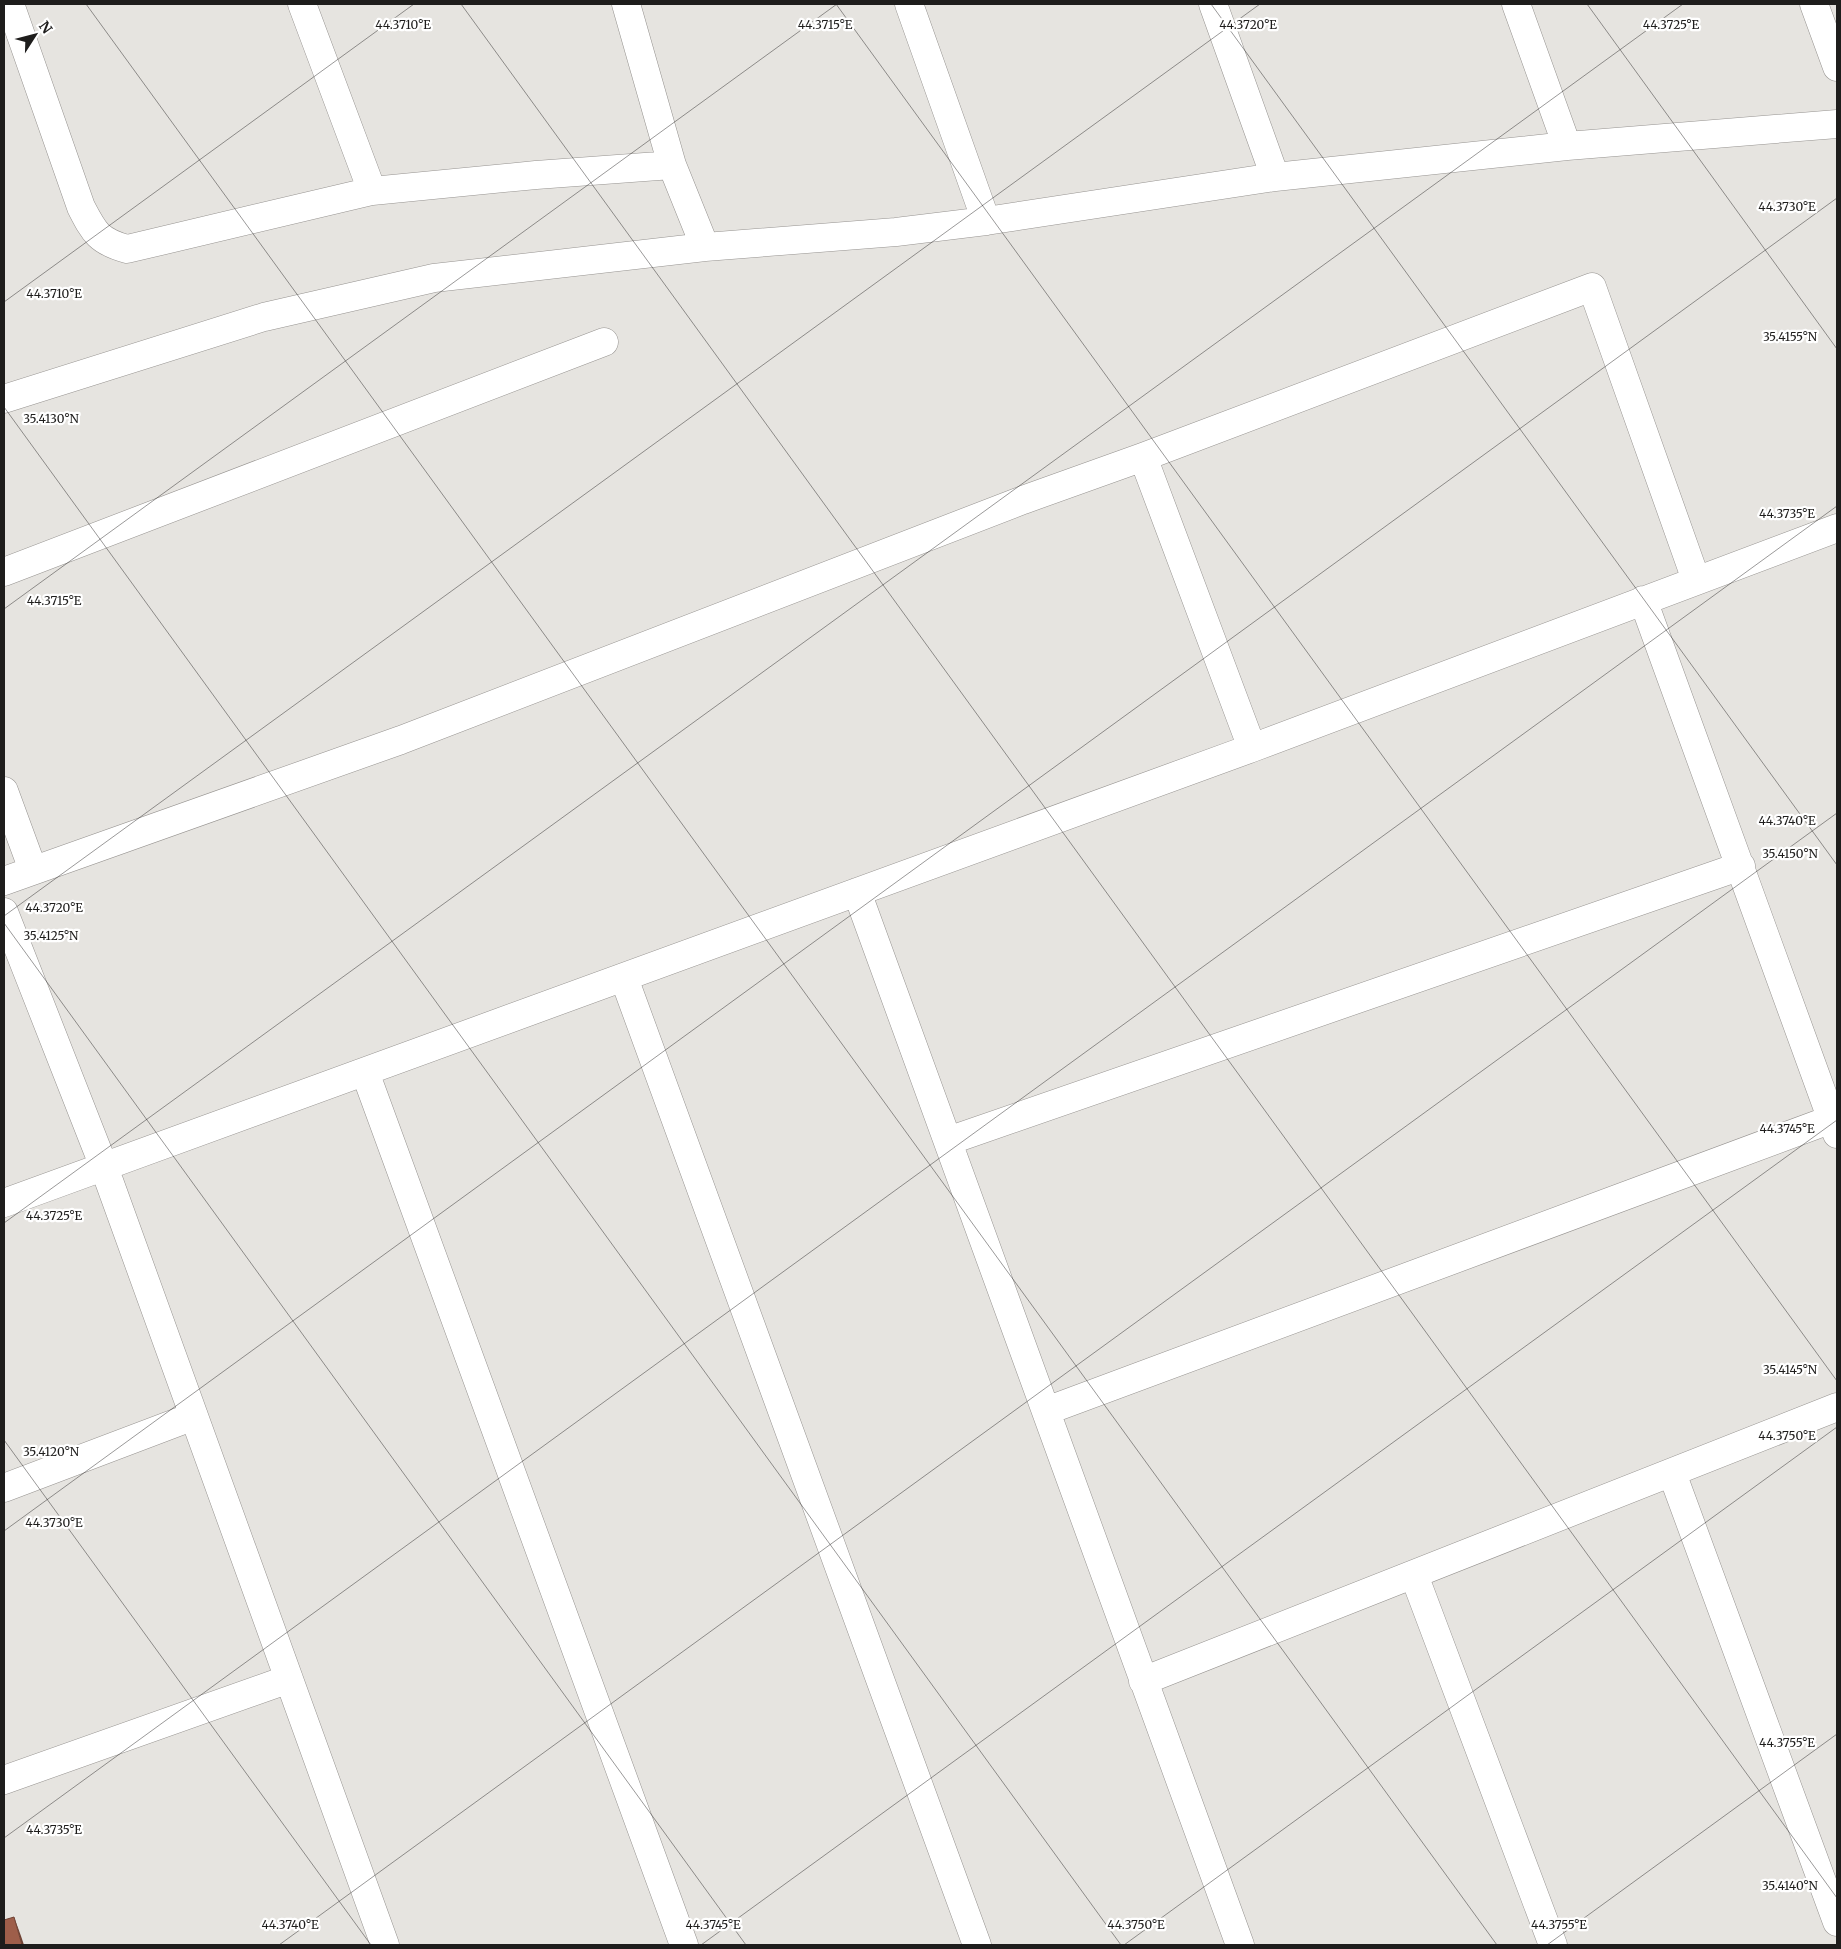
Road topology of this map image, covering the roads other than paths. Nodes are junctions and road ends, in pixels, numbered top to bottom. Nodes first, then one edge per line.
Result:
1 (10, 4) edge
2 (302, 4) edge
3 (626, 4) edge
4 (909, 4) edge
5 (1213, 4) edge
6 (1516, 4) edge
7 (1814, 4) edge
8 (1837, 67) edge
9 (1837, 124) edge
10 (1567, 146) junction
11 (672, 165) junction
12 (1274, 177) junction
13 (372, 192) junction
14 (986, 221) junction
15 (705, 247) junction
16 (604, 342) dead end
17 (4, 399) edge
18 (1143, 458) junction
19 (1837, 528) edge
20 (4, 572) edge
21 (1696, 580) junction
22 (1643, 600) junction
23 (1252, 748) junction
24 (4, 791) edge
25 (1741, 866) junction
26 (33, 870) junction
27 (4, 881) edge
28 (857, 892) junction
29 (4, 912) edge
30 (624, 978) junction
31 (364, 1072) junction
32 (1835, 1126) edge
33 (948, 1141) junction
34 (104, 1167) junction
35 (4, 1202) edge
36 (1837, 1407) edge
37 (1046, 1410) junction
38 (194, 1416) junction
39 (1672, 1472) junction
40 (4, 1488) edge
41 (1414, 1575) junction
42 (289, 1679) junction
43 (1143, 1681) junction
44 (4, 1780) edge
45 (1837, 1922) edge
46 (385, 1945) edge
47 (684, 1945) edge
48 (977, 1945) edge
49 (1240, 1945) edge
50 (1553, 1945) edge

1 - 13 street
2 - 13 street
3 - 11 street
4 - 14 street
5 - 12 street
6 - 10 street
7 - 8 street
9 - 10 street
10 - 12 street
11 - 13 street
11 - 15 street
12 - 14 street
14 - 15 street
15 - 17 street
16 - 20 street
18 - 21 street
18 - 23 street
18 - 26 street
19 - 21 street
21 - 22 street
22 - 23 street
22 - 25 street
23 - 28 street
24 - 26 street
25 - 32 street
25 - 33 street
26 - 27 street
28 - 30 street
28 - 33 street
29 - 34 street
30 - 31 street
30 - 48 street
31 - 34 street
31 - 47 street
32 - 37 street
33 - 37 street
34 - 35 street
34 - 38 street
36 - 39 street
37 - 43 street
38 - 40 street
38 - 42 street
39 - 41 street
39 - 45 street
41 - 43 street
41 - 50 street
42 - 44 street
42 - 46 street
43 - 49 street

